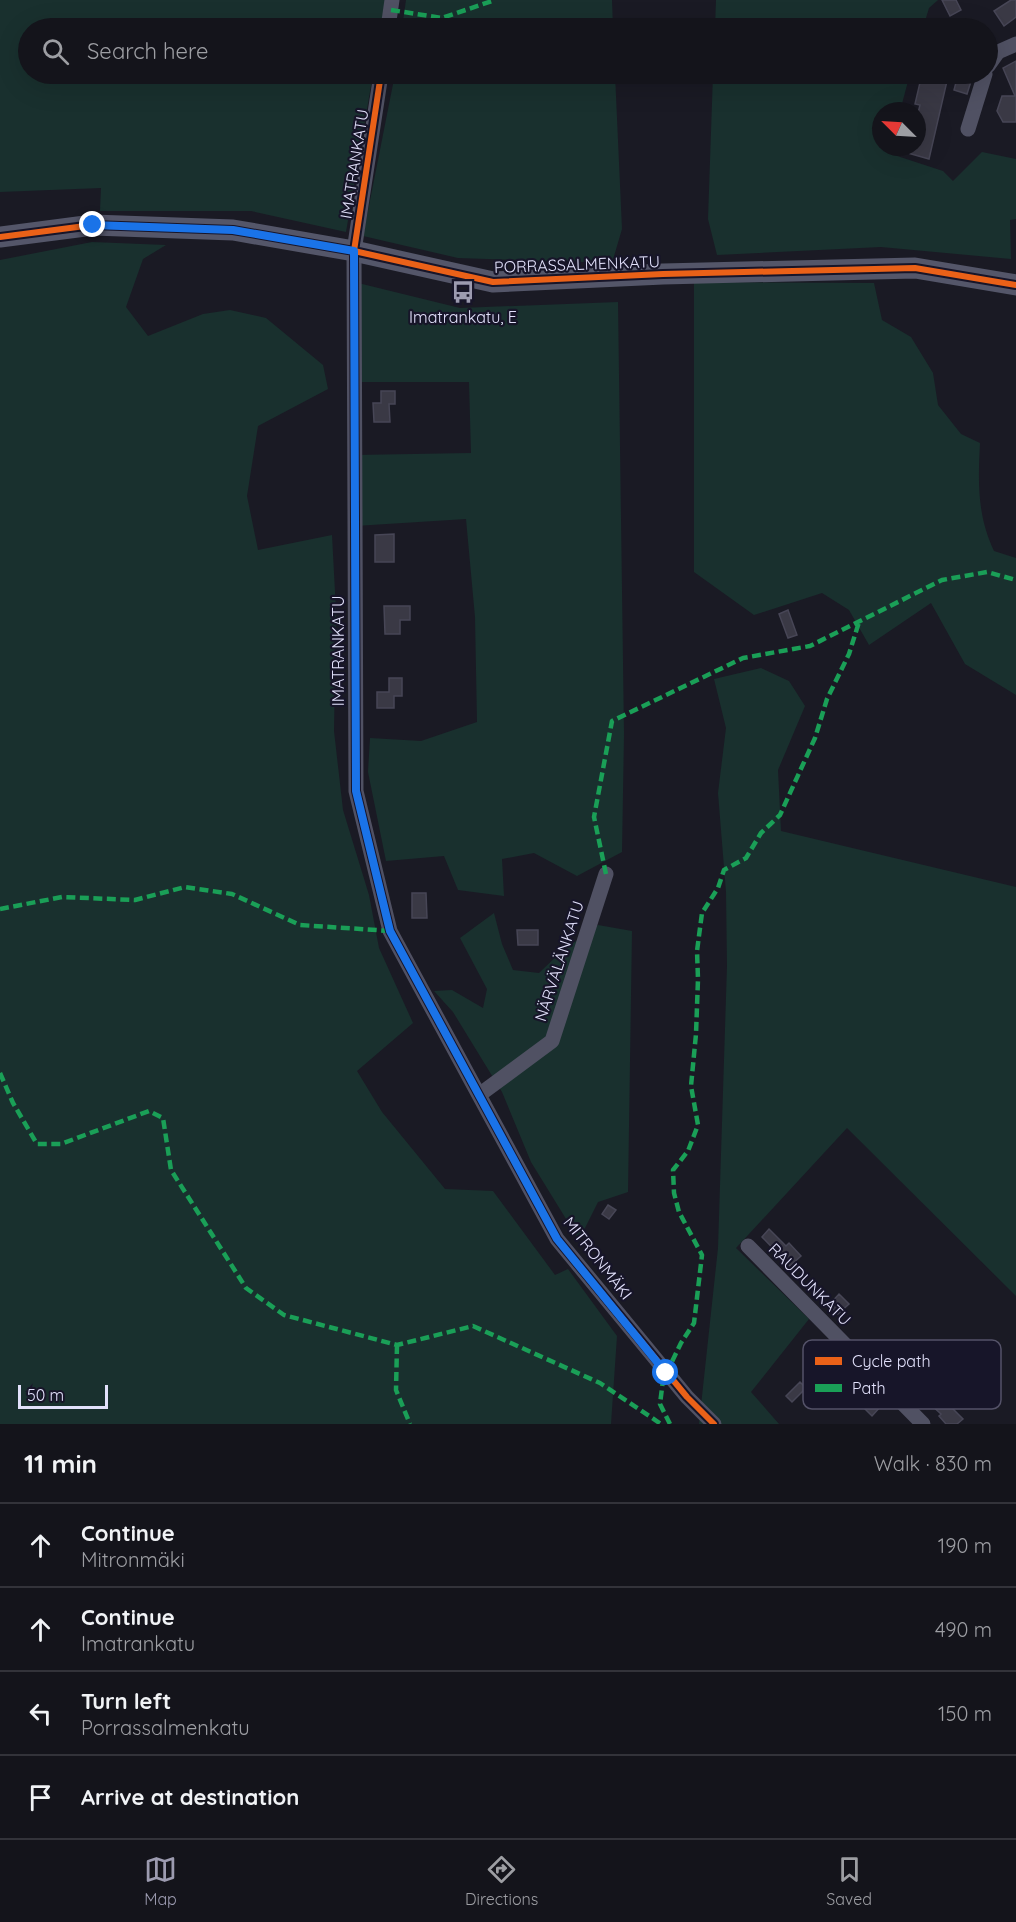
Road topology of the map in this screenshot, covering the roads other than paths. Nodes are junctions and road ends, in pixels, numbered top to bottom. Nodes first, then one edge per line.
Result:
1 (392, 0) edge
2 (389, 18) edge
3 (1016, 44) edge
4 (998, 52) edge
5 (379, 84) edge
6 (982, 84) edge
7 (968, 129) dead end
8 (0, 237) edge
9 (354, 251) junction
10 (1016, 285) edge
11 (606, 874) dead end
12 (479, 1095) junction
13 (748, 1246) dead end
14 (840, 1340) edge
15 (908, 1409) edge
16 (714, 1424) edge
17 (923, 1424) edge

1 - 2 street
3 - 4 street
5 - 9 street, IMATRANKATU
6 - 7 street
8 - 9 street, PORRASSALMENKATU
9 - 10 street, PORRASSALMENKATU
9 - 12 street, IMATRANKATU
11 - 12 street, NÄRVÄLÄNKATU
12 - 16 street, MITRONMÄKI
13 - 14 street, RAUDUNKATU
15 - 17 street, RAUDUNKATU

